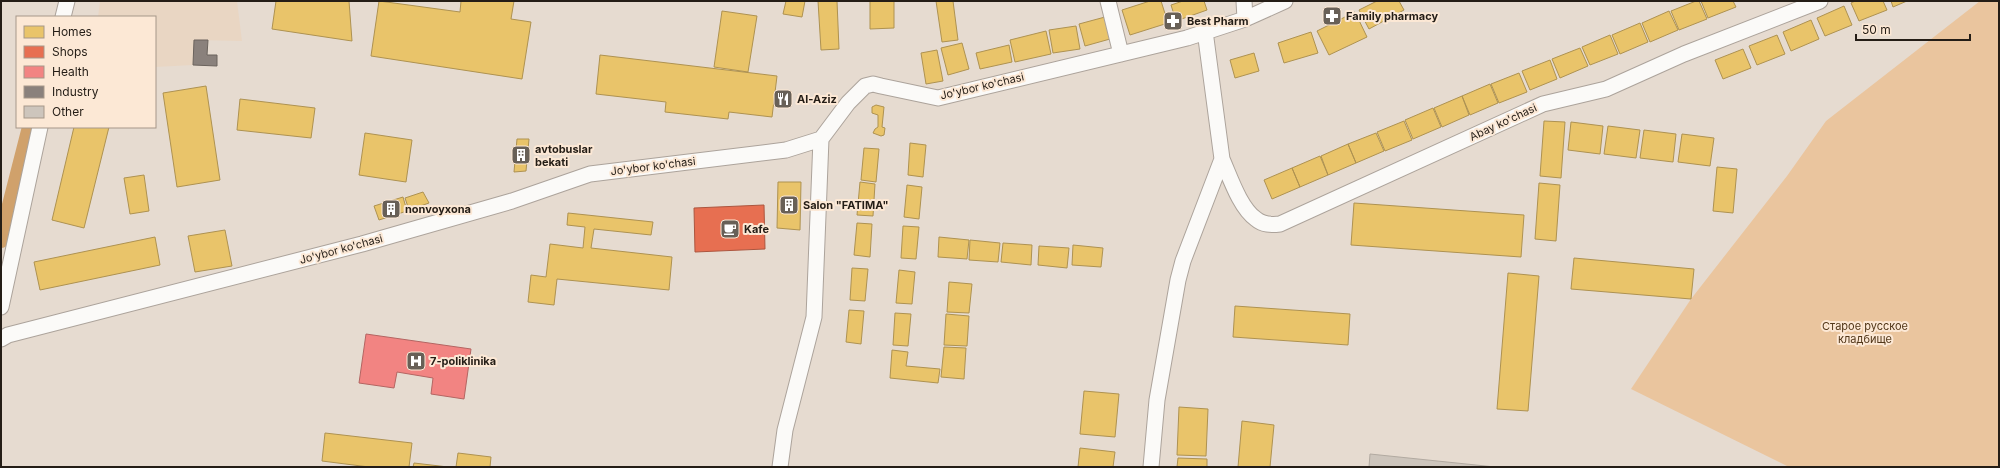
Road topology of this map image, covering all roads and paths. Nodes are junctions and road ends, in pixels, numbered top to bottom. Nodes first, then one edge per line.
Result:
1 (67, 1) edge
2 (1108, 1) edge
3 (1244, 1) edge
4 (1285, 1) edge
5 (1820, 1) edge
6 (63, 16) edge
7 (1245, 19) junction
8 (1205, 31) junction
9 (1121, 54) junction
10 (40, 128) edge
11 (821, 139) junction
12 (1222, 160) junction
13 (1, 306) edge
14 (1, 339) edge
15 (780, 467) edge
16 (1151, 467) edge

1 - 6 street
2 - 9 street
3 - 7 street
4 - 7 street, Jo'ybor ko'chasi
5 - 12 street, Abay ko'chasi
7 - 8 street, Jo'ybor ko'chasi
8 - 9 street, Jo'ybor ko'chasi
8 - 12 street
9 - 11 street, Jo'ybor ko'chasi
10 - 13 street
11 - 14 street, Jo'ybor ko'chasi
11 - 15 street
12 - 16 street

